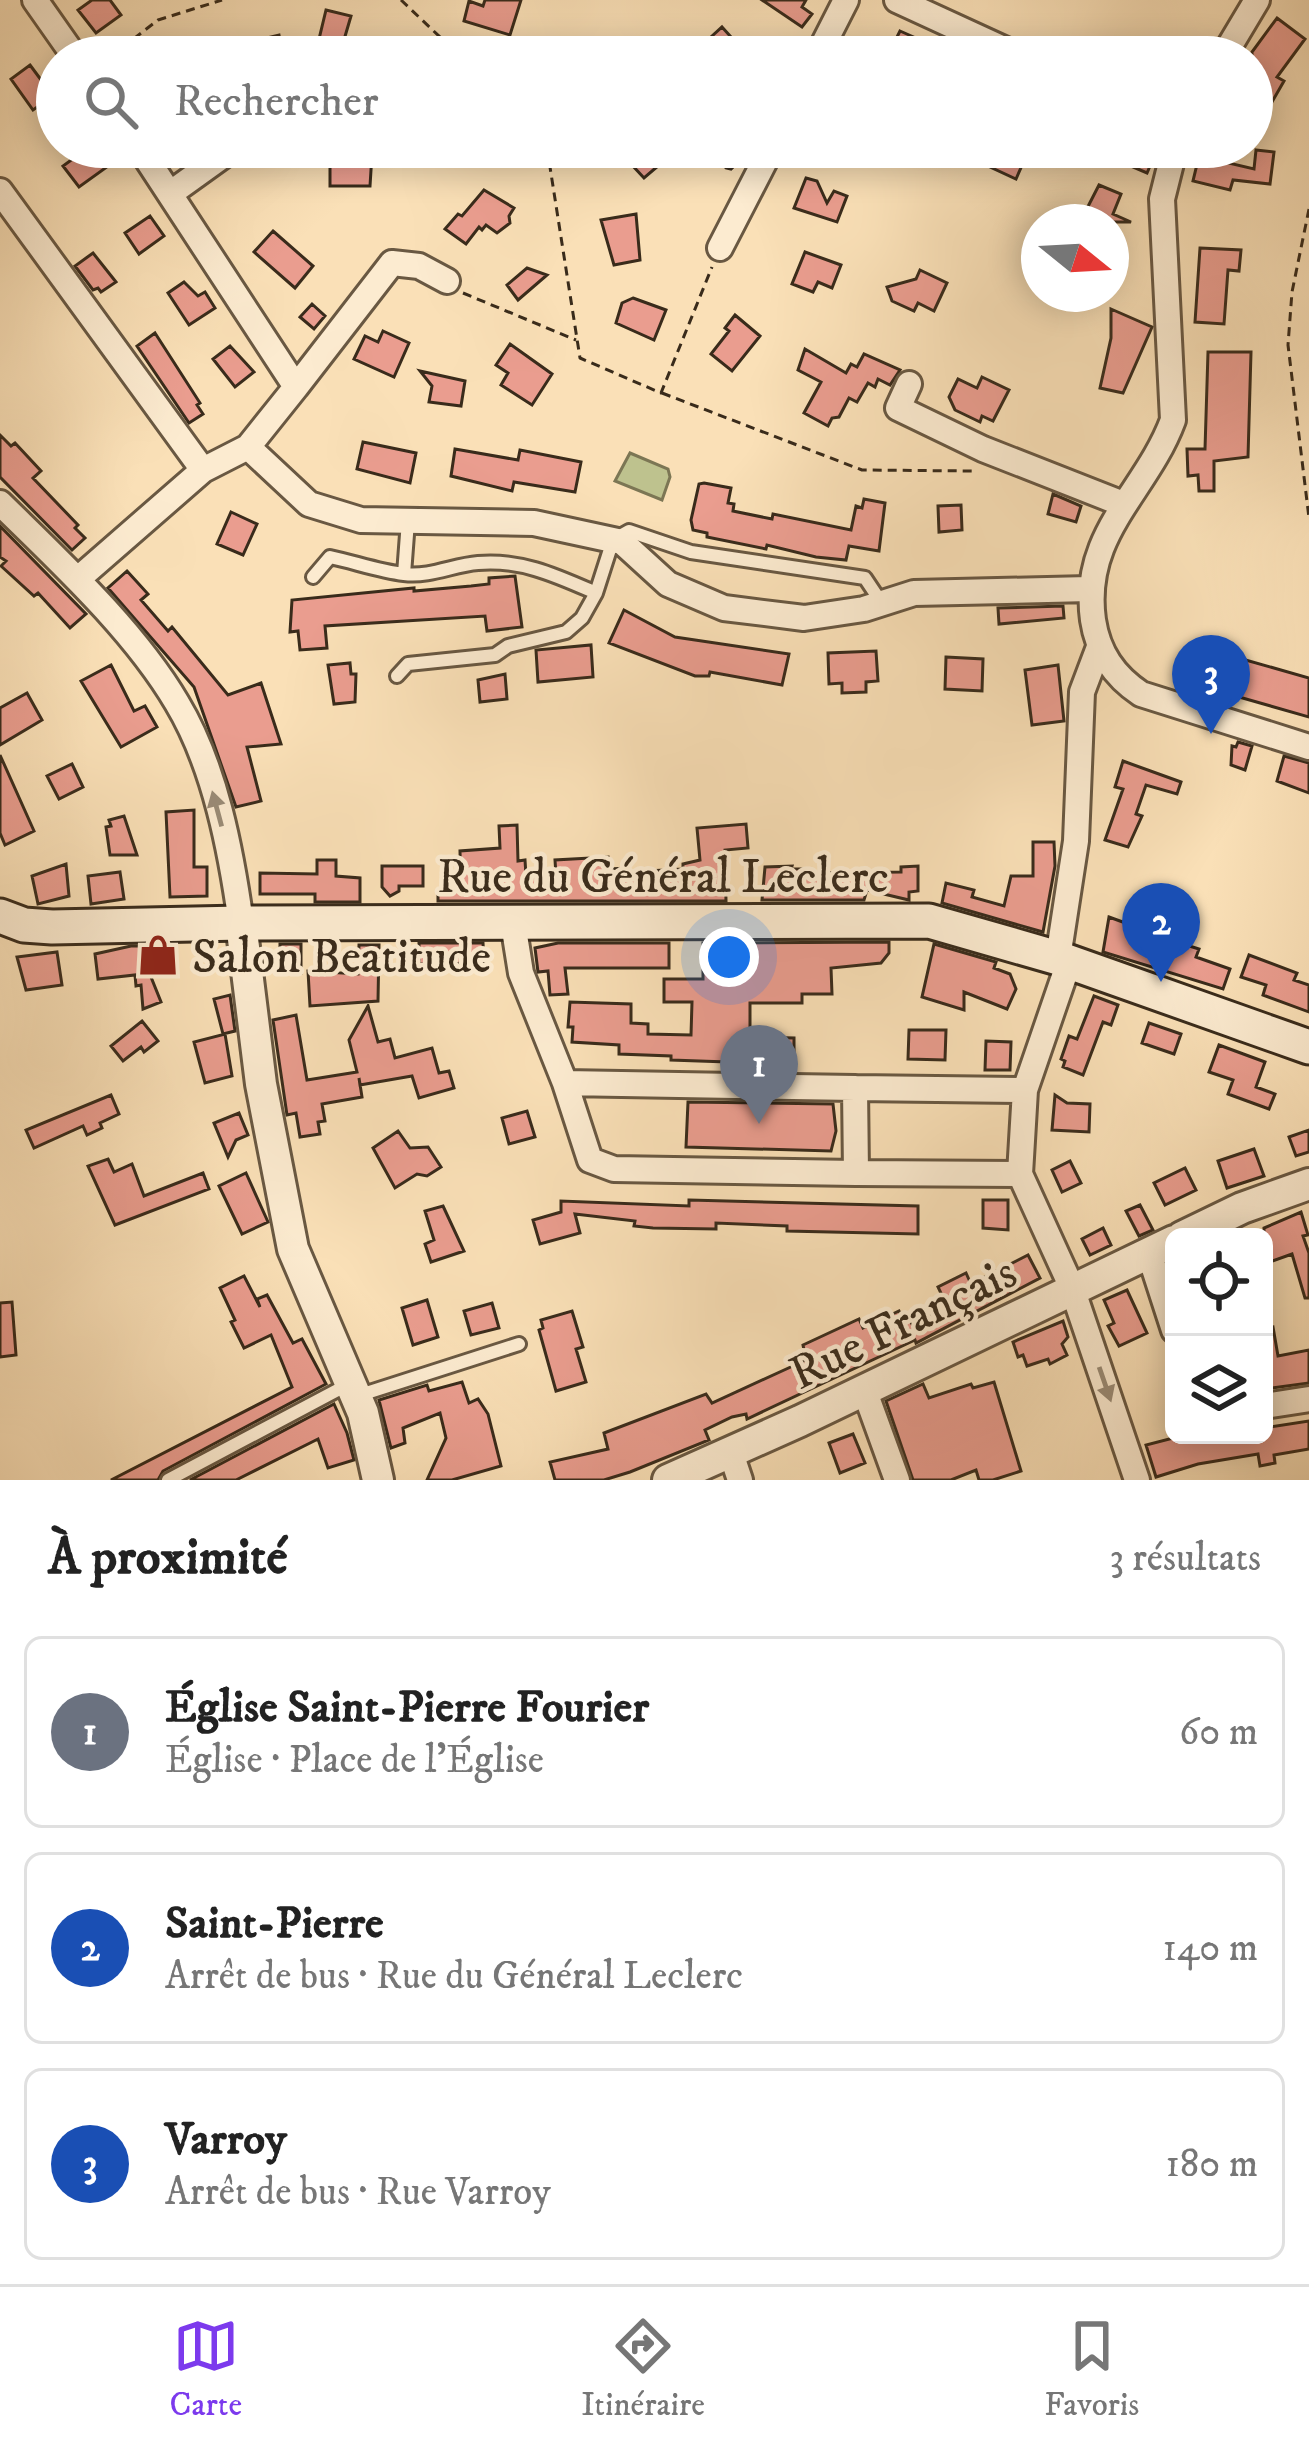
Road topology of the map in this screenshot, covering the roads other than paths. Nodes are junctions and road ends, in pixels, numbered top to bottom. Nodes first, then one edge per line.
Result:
1 (35, 0) edge
2 (846, 0) edge
3 (897, 0) edge
4 (1257, 0) edge
5 (61, 36) edge
6 (828, 36) edge
7 (975, 36) edge
8 (1236, 36) edge
9 (154, 168) edge
10 (206, 168) edge
11 (761, 168) edge
12 (1170, 168) edge
13 (0, 190) edge
14 (172, 193) junction
15 (720, 248) road end
16 (448, 281) road end
17 (909, 384) dead end
18 (296, 387) junction
19 (248, 447) junction
20 (203, 470) junction
21 (0, 503) edge
22 (1123, 504) junction
23 (408, 520) junction
24 (614, 540) junction
25 (404, 574) junction
26 (314, 577) dead end
27 (78, 579) junction
28 (1089, 589) junction
29 (596, 593) junction
30 (881, 603) junction
31 (1099, 646) junction
32 (397, 676) dead end
33 (1309, 747) edge
34 (0, 916) edge
35 (241, 923) junction
36 (513, 923) junction
37 (1064, 960) junction
38 (1309, 1047) edge
39 (565, 1083) junction
40 (855, 1088) junction
41 (1025, 1090) junction
42 (856, 1173) junction
43 (1020, 1174) junction
44 (1309, 1184) edge
45 (1201, 1228) edge
46 (1165, 1245) edge
47 (1072, 1288) junction
48 (519, 1344) dead end
49 (864, 1389) junction
50 (353, 1390) junction
51 (1309, 1399) edge
52 (1273, 1405) edge
53 (736, 1466) edge
54 (168, 1480) edge
55 (378, 1480) edge
56 (668, 1480) edge
57 (897, 1480) edge
58 (1137, 1480) edge

1 - 5 street
2 - 6 street
3 - 7 street
4 - 8 street
9 - 14 street
10 - 14 street
11 - 15 street
12 - 22 street
13 - 20 street
14 - 18 street
16 - 18 street
17 - 22 street
18 - 19 street
19 - 20 street
19 - 23 street
20 - 27 street
21 - 27 street
22 - 28 street
23 - 24 street
23 - 25 lane
24 - 29 lane
24 - 30 lane
24 - 30 street
25 - 26 lane
25 - 29 lane
35 -> 27 street
28 - 30 street
28 - 31 street
29 - 32 lane
31 - 33 street
31 - 37 street
34 - 35 main road, Rue du Général Leclerc
35 - 36 main road, Rue du Général Leclerc
35 - 50 street
36 - 37 main road, Rue du Général Leclerc
36 - 39 street
37 - 38 main road, Rue du Général Leclerc
37 - 41 street
39 - 40 street
39 - 42 street
40 - 41 street
40 - 42 street
41 - 43 street
42 - 43 street
43 - 47 street
44 - 45 street, Rue Français
46 - 47 street, Rue Français
47 - 49 street, Rue Français
47 -> 58 street
48 - 50 lane
49 - 53 street, Rue Français
49 - 57 street
50 - 54 lane
50 - 55 street
51 - 52 street
53 - 56 street, Rue Français

